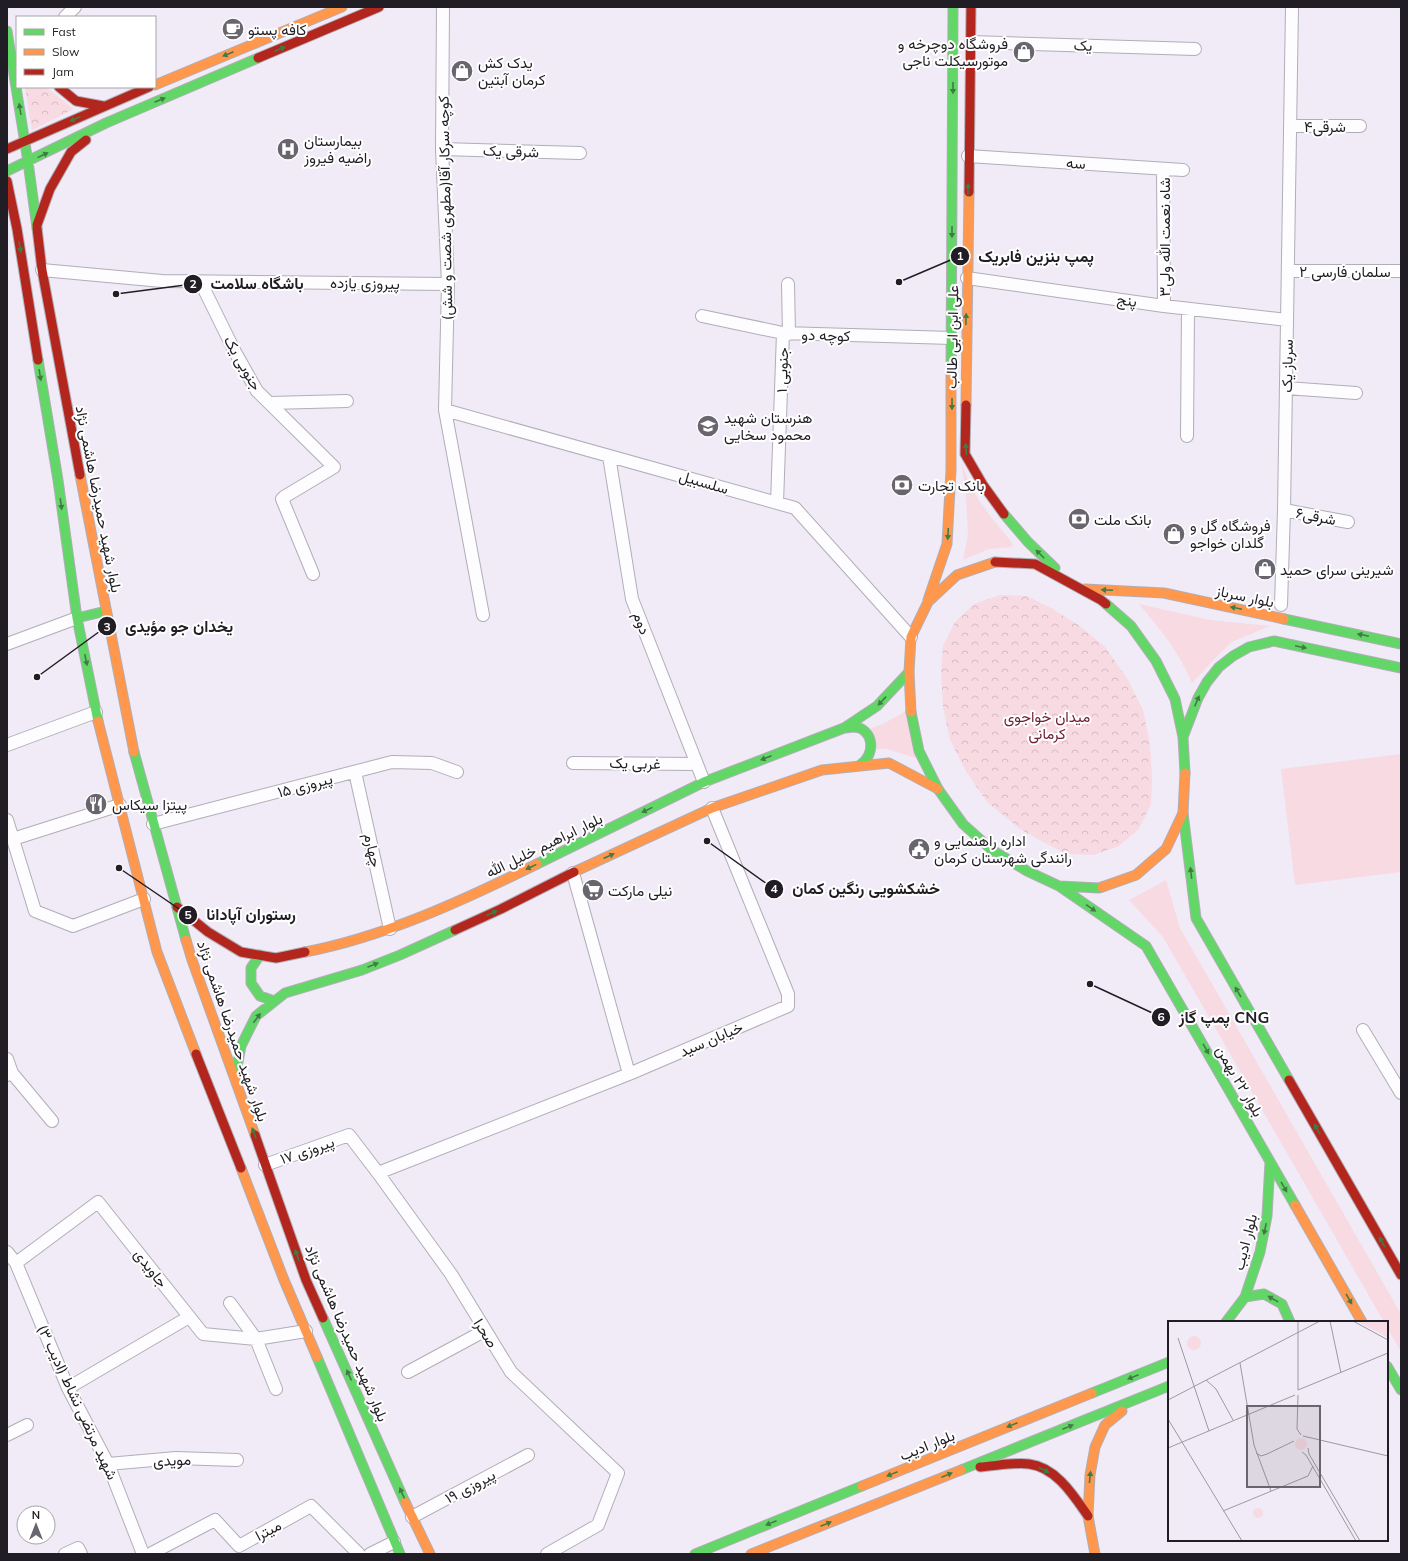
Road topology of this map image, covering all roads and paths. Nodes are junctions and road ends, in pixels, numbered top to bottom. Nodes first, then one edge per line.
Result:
1 (75, 7) edge
2 (342, 7) edge
3 (379, 7) edge
4 (444, 7) edge
5 (953, 7) edge
6 (971, 7) edge
7 (1292, 7) edge
8 (66, 16) edge
9 (7, 34) edge
10 (971, 42) junction
11 (16, 44) edge
12 (1195, 49) dead end
13 (156, 85) edge
14 (16, 88) edge
15 (16, 88) edge
16 (60, 88) edge
17 (147, 88) edge
18 (103, 106) junction
19 (106, 123) junction
20 (1290, 126) junction
21 (1360, 126) dead end
22 (25, 141) junction
23 (7, 149) edge
24 (442, 149) junction
25 (580, 153) dead end
26 (968, 156) junction
27 (28, 162) junction
28 (1163, 169) junction
29 (1183, 170) dead end
30 (7, 171) edge
31 (7, 181) edge
32 (7, 219) edge
33 (36, 227) junction
34 (17, 229) junction
35 (42, 270) junction
36 (1289, 271) junction
37 (1401, 271) edge
38 (967, 278) junction
39 (201, 283) junction
40 (448, 284) junction
41 (788, 284) dead end
42 (1164, 306) junction
43 (1188, 309) junction
44 (702, 316) dead end
45 (1287, 320) junction
46 (786, 334) junction
47 (952, 338) junction
48 (1286, 388) junction
49 (1356, 393) dead end
50 (347, 401) dead end
51 (270, 403) junction
52 (445, 410) junction
53 (1187, 436) dead end
54 (609, 456) junction
55 (777, 503) junction
56 (1284, 510) junction
57 (1348, 522) dead end
58 (313, 574) dead end
59 (1068, 581) junction
60 (1082, 589) junction
61 (928, 602) junction
62 (1281, 605) dead end
63 (106, 611) junction
64 (483, 615) dead end
65 (77, 618) junction
66 (910, 638) junction
67 (7, 644) edge
68 (1401, 644) edge
69 (1401, 668) edge
70 (908, 672) junction
71 (96, 712) junction
72 (844, 728) junction
73 (1183, 737) junction
74 (7, 745) edge
75 (573, 763) dead end
76 (697, 764) junction
77 (860, 765) junction
78 (355, 772) junction
79 (457, 772) dead end
80 (704, 782) junction
81 (938, 790) junction
82 (120, 805) junction
83 (712, 808) junction
84 (1183, 813) junction
85 (7, 820) edge
86 (153, 824) junction
87 (13, 839) junction
88 (573, 872) junction
89 (1059, 886) junction
90 (144, 899) junction
91 (177, 907) junction
92 (390, 929) junction
93 (260, 955) junction
94 (274, 1001) junction
95 (1362, 1030) dead end
96 (7, 1059) edge
97 (9, 1074) edge
98 (629, 1074) junction
99 (235, 1080) junction
100 (1401, 1093) edge
101 (52, 1121) dead end
102 (349, 1135) joint
103 (1270, 1162) junction
104 (265, 1165) junction
105 (378, 1172) junction
106 (7, 1252) edge
107 (16, 1263) junction
108 (1401, 1275) edge
109 (1245, 1297) junction
110 (230, 1303) dead end
111 (189, 1317) junction
112 (1227, 1321) edge
113 (1290, 1321) edge
114 (1361, 1321) edge
115 (306, 1331) junction
116 (484, 1331) junction
117 (256, 1339) junction
118 (1168, 1362) edge
119 (408, 1372) dead end
120 (1390, 1376) edge
121 (1168, 1386) edge
122 (68, 1388) junction
123 (276, 1389) dead end
124 (1401, 1390) edge
125 (1140, 1398) junction
126 (27, 1425) dead end
127 (7, 1435) edge
128 (528, 1455) dead end
129 (237, 1460) dead end
130 (108, 1464) junction
131 (964, 1469) junction
132 (1088, 1516) junction
133 (412, 1517) junction
134 (394, 1542) junction
135 (65, 1554) edge
136 (81, 1554) edge
137 (143, 1554) edge
138 (150, 1554) edge
139 (359, 1554) edge
140 (370, 1554) edge
141 (400, 1554) edge
142 (430, 1554) edge
143 (547, 1554) edge
144 (695, 1554) edge
145 (751, 1554) edge
146 (1095, 1554) edge

1 - 8 street
2 -> 13 main road
19 -> 3 main road
4 - 24 street, (مطهری شصت و شش)کوچه سرکار آقا
5 -> 47 main road, علی ابن ابی طالب
6 - 10 main road, علی ابن ابی طالب
7 - 20 street, سرباز یک
9 - 11 main road
15 -> 9 main road, بلوار شهید حمیدرضا هاشمی نژاد
10 - 12 street, یک
10 - 26 main road, علی ابن ابی طالب
22 -> 14 main road, بلوار شهید حمیدرضا هاشمی نژاد
16 - 18 main road
17 - 18 main road
18 -> 22 main road
27 -> 19 main road
19 - 33 main road
20 - 21 street, شرقی۴
20 - 36 street, سرباز یک
22 - 23 main road
22 - 27 main road, بلوار شهید حمیدرضا هاشمی نژاد
24 - 25 street, شرقی یک
24 - 40 street, (مطهری شصت و شش)کوچه سرکار آقا
26 - 28 street, سه
38 -> 26 main road, علی ابن ابی طالب
27 - 30 main road
27 - 33 main road, بلوار شهید حمیدرضا هاشمی نژاد
28 - 29 street, سه
28 - 42 street, شاه نعمت الله ولی۳
31 - 34 main road
32 - 34 main road
33 - 35 main road, بلوار شهید حمیدرضا هاشمی نژاد
34 -> 65 main road
35 - 39 street, پیروزی یازده
35 - 63 main road, بلوار شهید حمیدرضا هاشمی نژاد
36 - 37 street, سلمان فارسى ٢
36 - 45 street, سرباز یک
38 - 42 street, پنج
59 -> 38 main road, علی ابن ابی طالب
39 - 40 street, پیروزی یازده
39 - 51 street, جنوبی یک
40 - 52 street, (مطهری شصت و شش)کوچه سرکار آقا
41 - 46 street, جنوبی ۱
42 - 43 street, پنج
43 - 45 street, پنج
43 - 53 street
44 - 46 street, کوچه دو
45 - 48 street, سرباز یک
46 - 47 street, کوچه دو
46 - 55 street, جنوبی ۱
47 -> 61 main road, علی ابن ابی طالب
48 - 49 street
48 - 56 street, سرباز یک
50 - 51 street
51 - 58 street, جنوبی یک
52 - 54 street, سلسبیل
52 - 64 street, (مطهری شصت و شش)کوچه سرکار آقا
54 - 55 street, سلسبیل
54 - 76 street, دوم
55 - 66 street, سلسبیل
56 - 57 street, شرقی۶
56 - 62 street, سرباز یک
59 - 60 main road
59 - 61 main road
68 -> 60 main road, بلوار سرباز
60 - 73 main road
61 - 66 main road
63 - 65 main road
63 - 86 main road, بلوار شهید حمیدرضا هاشمی نژاد
65 - 67 street
65 -> 71 main road
66 - 70 main road
73 -> 69 main road
70 -> 72 main road, بلوار ابراهیم خلیل الله
70 - 81 main road
71 - 74 street
71 - 82 main road
72 - 77 main road
72 -> 80 main road, بلوار ابراهیم خلیل الله
73 - 84 main road
75 - 76 street, غربی یک
76 - 80 street, دوم
77 - 81 main road
77 - 83 main road
78 - 79 street, پیروزی ۱۵
78 - 86 street, پیروزی ۱۵
78 - 92 street, چهارم
80 -> 92 main road, بلوار ابراهیم خلیل الله
81 - 89 main road
82 - 87 street
82 - 90 main road
88 -> 83 main road
83 - 98 street, خیابان سید
84 - 89 main road
108 -> 84 main road
85 - 87 street
86 - 91 main road, بلوار شهید حمیدرضا هاشمی نژاد
87 - 90 street
94 -> 88 main road
88 - 98 street
89 -> 103 main road, بلوار ۲۲ بهمن
90 - 115 main road
91 - 93 main road, بلوار ابراهیم خلیل الله
91 - 99 main road, بلوار شهید حمیدرضا هاشمی نژاد
92 - 93 main road, بلوار ابراهیم خلیل الله
93 - 94 main road
99 -> 94 main road
95 - 100 street
96 - 97 street
97 - 101 street
98 - 105 street
104 -> 99 main road, بلوار شهید حمیدرضا هاشمی نژاد
102 - 104 street, پیروزی ۱۷
102 - 105 street, صحرا
103 -> 109 main road, بلوار ادیب
103 -> 114 main road, بلوار ۲۲ بهمن
133 -> 104 main road, بلوار شهید حمیدرضا هاشمی نژاد
105 - 116 street, صحرا
106 - 107 street, شهید مرتضی نشاط (ادیب ۳)
107 - 111 street, جاویدی
107 - 122 street, شهید مرتضی نشاط (ادیب ۳)
109 - 112 main road, بلوار ادیب
113 -> 109 main road
110 - 117 street
111 - 117 street, جاویدی
111 - 122 street
115 - 117 street, جاویدی
115 - 134 main road
116 - 119 street
116 - 143 street, صحرا
117 - 123 street
118 -> 144 main road, بلوار ادیب
120 - 124 main road
121 - 125 main road
122 - 130 street, شهید مرتضی نشاط (ادیب ۳)
131 -> 125 main road
132 -> 125 main road
126 - 127 street
128 - 133 street, پیروزی ۱۹
129 - 130 street, مویدی
130 - 137 street, شهید مرتضی نشاط (ادیب ۳)
131 -> 132 main road
145 -> 131 main road
132 - 146 main road
133 - 142 main road, بلوار شهید حمیدرضا هاشمی نژاد
134 - 140 street
134 - 141 main road
135 - 136 street
138 - 139 street, میترا

